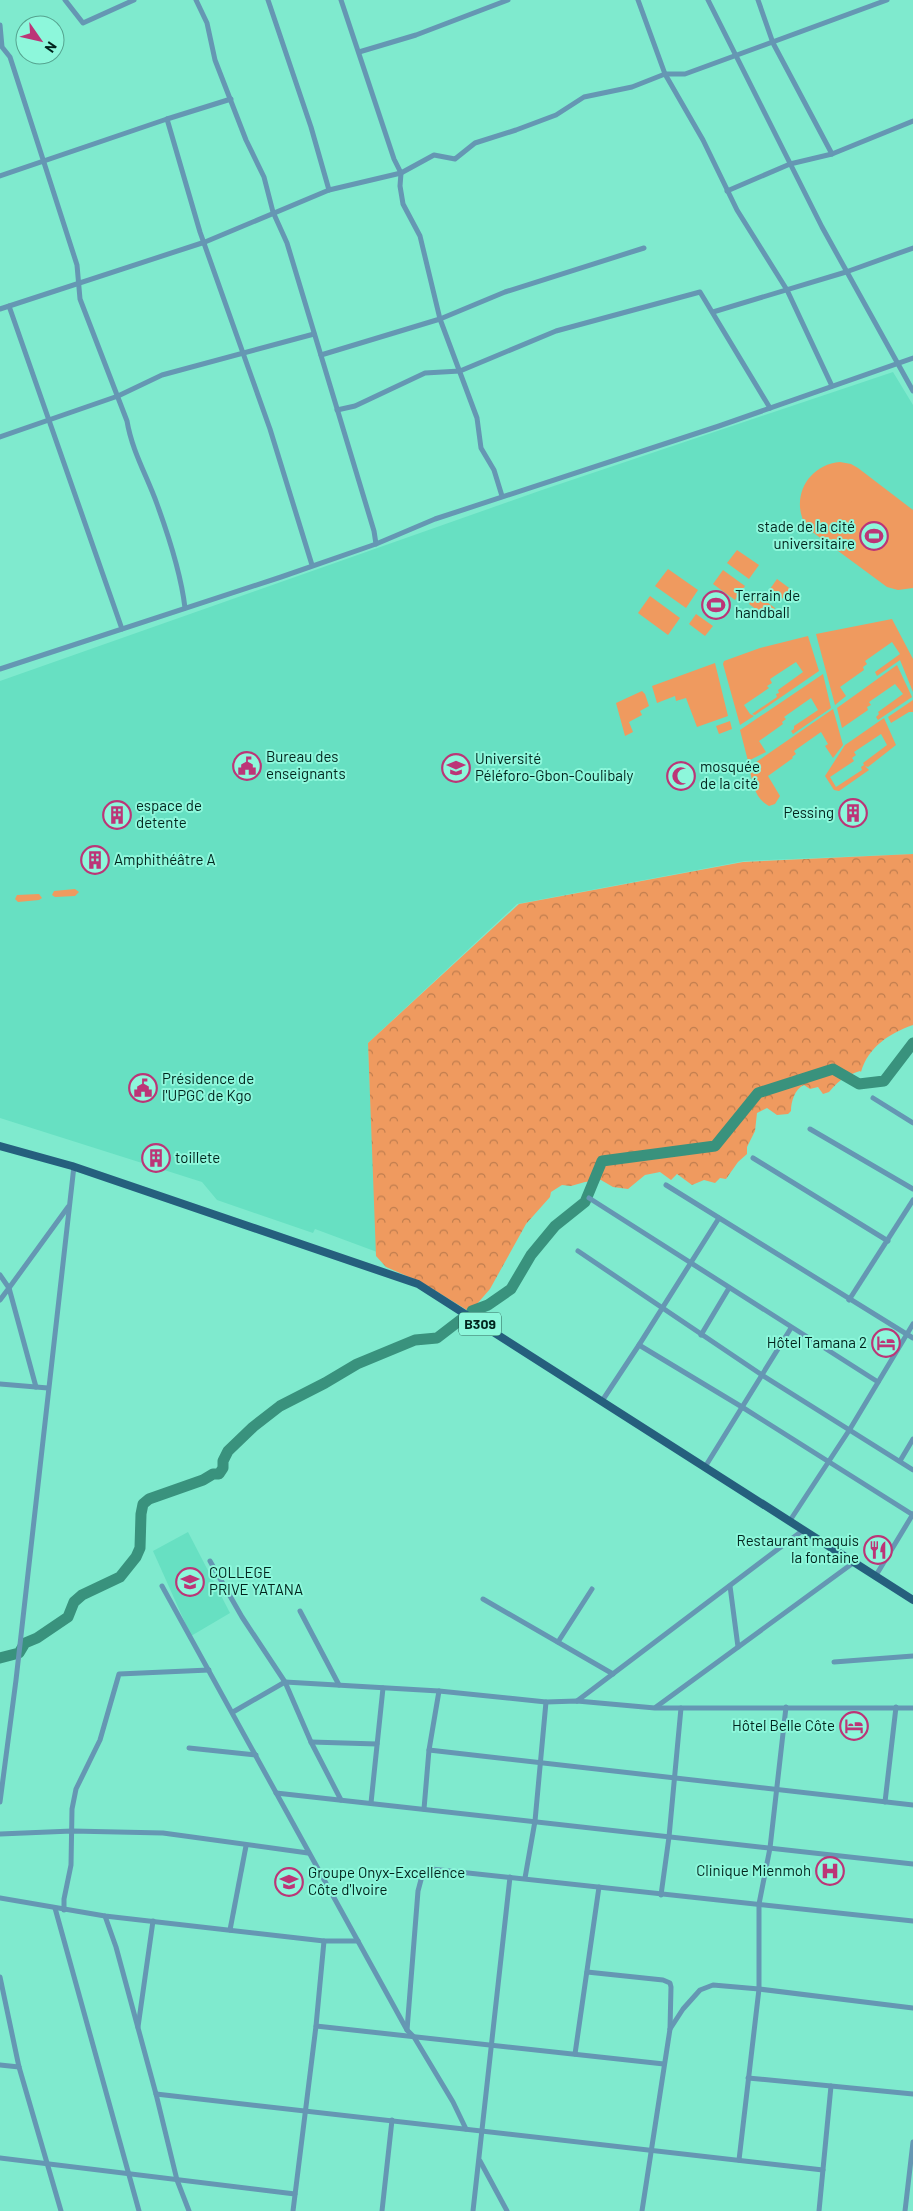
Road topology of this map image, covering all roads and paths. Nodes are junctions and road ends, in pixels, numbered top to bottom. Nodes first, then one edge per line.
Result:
1 (65, 0) edge
2 (134, 0) edge
3 (196, 0) edge
4 (268, 0) edge
5 (341, 0) edge
6 (508, 0) edge
7 (638, 0) edge
8 (708, 0) edge
9 (758, 0) edge
10 (887, 0) edge
11 (126, 1) edge
12 (0, 25) edge
13 (773, 42) junction
14 (1, 47) edge
15 (359, 52) junction
16 (737, 56) junction
17 (665, 74) junction
18 (231, 99) junction
19 (168, 118) junction
20 (913, 121) edge
21 (832, 154) junction
22 (44, 162) junction
23 (790, 164) junction
24 (402, 173) junction
25 (0, 176) edge
26 (329, 190) junction
27 (727, 191) junction
28 (272, 212) junction
29 (205, 242) junction
30 (644, 248) dead end
31 (913, 248) edge
32 (846, 272) junction
33 (77, 283) junction
34 (787, 290) junction
35 (9, 306) junction
36 (0, 310) edge
37 (713, 312) junction
38 (440, 319) junction
39 (314, 334) junction
40 (244, 352) junction
41 (321, 355) junction
42 (913, 358) edge
43 (896, 364) junction
44 (460, 371) junction
45 (832, 386) junction
46 (913, 391) edge
47 (118, 396) junction
48 (770, 408) junction
49 (338, 410) junction
50 (49, 420) junction
51 (0, 437) edge
52 (502, 496) junction
53 (376, 544) junction
54 (312, 565) junction
55 (185, 608) junction
56 (122, 630) junction
57 (0, 669) edge
58 (873, 1098) dead end
59 (913, 1123) edge
60 (810, 1129) dead end
61 (0, 1146) edge
62 (752, 1158) dead end
63 (74, 1166) junction
64 (666, 1185) dead end
65 (913, 1189) edge
66 (590, 1198) dead end
67 (913, 1200) edge
68 (69, 1206) junction
69 (718, 1218) junction
70 (888, 1241) junction
71 (578, 1251) dead end
72 (690, 1263) junction
73 (0, 1275) edge
74 (9, 1288) junction
75 (729, 1288) junction
76 (0, 1300) edge
77 (849, 1300) junction
78 (662, 1309) junction
79 (913, 1324) edge
80 (791, 1328) junction
81 (906, 1334) junction
82 (701, 1335) junction
83 (913, 1338) edge
84 (640, 1345) junction
85 (762, 1375) junction
86 (878, 1382) junction
87 (0, 1384) edge
88 (36, 1387) junction
89 (48, 1388) junction
90 (602, 1402) junction
91 (742, 1407) junction
92 (850, 1429) junction
93 (913, 1439) edge
94 (828, 1461) junction
95 (900, 1461) junction
96 (705, 1467) junction
97 (913, 1470) edge
98 (913, 1514) edge
99 (789, 1522) junction
100 (802, 1531) junction
101 (210, 1561) dead end
102 (853, 1563) junction
103 (875, 1576) junction
104 (162, 1586) dead end
105 (730, 1586) junction
106 (592, 1589) dead end
107 (483, 1599) dead end
108 (913, 1600) edge
109 (300, 1611) dead end
110 (558, 1642) junction
111 (738, 1647) junction
112 (913, 1656) edge
113 (834, 1662) dead end
114 (209, 1670) junction
115 (613, 1674) junction
116 (285, 1682) junction
117 (339, 1685) junction
118 (384, 1688) junction
119 (439, 1691) junction
120 (577, 1701) junction
121 (546, 1702) junction
122 (786, 1707) junction
123 (896, 1707) junction
124 (655, 1708) junction
125 (681, 1708) junction
126 (913, 1708) edge
127 (233, 1712) junction
128 (311, 1742) junction
129 (377, 1744) junction
130 (189, 1748) dead end
131 (429, 1750) junction
132 (256, 1755) junction
133 (540, 1764) junction
134 (675, 1777) junction
135 (777, 1791) junction
136 (276, 1793) junction
137 (341, 1800) junction
138 (0, 1802) edge
139 (885, 1802) junction
140 (371, 1803) junction
141 (913, 1805) edge
142 (424, 1809) junction
143 (535, 1821) junction
144 (72, 1831) junction
145 (0, 1834) edge
146 (669, 1837) junction
147 (246, 1846) junction
148 (770, 1848) junction
149 (308, 1853) junction
150 (913, 1864) edge
151 (510, 1877) junction
152 (524, 1878) junction
153 (599, 1887) junction
154 (661, 1895) junction
155 (0, 1898) edge
156 (760, 1904) junction
157 (55, 1908) junction
158 (64, 1910) junction
159 (105, 1916) junction
160 (153, 1921) junction
161 (913, 1921) edge
162 (230, 1930) junction
163 (324, 1940) junction
164 (358, 1941) junction
165 (587, 1972) junction
166 (0, 1978) edge
167 (758, 1988) junction
168 (913, 2008) edge
169 (316, 2026) junction
170 (670, 2028) junction
171 (137, 2030) junction
172 (407, 2030) junction
173 (414, 2037) junction
174 (492, 2044) junction
175 (575, 2054) junction
176 (664, 2064) junction
177 (0, 2065) edge
178 (19, 2067) junction
179 (748, 2078) junction
180 (831, 2086) junction
181 (156, 2094) junction
182 (913, 2094) edge
183 (306, 2111) junction
184 (392, 2120) junction
185 (466, 2129) junction
186 (483, 2130) junction
187 (913, 2142) edge
188 (650, 2150) junction
189 (0, 2158) edge
190 (738, 2160) junction
191 (479, 2161) junction
192 (47, 2164) junction
193 (823, 2170) junction
194 (129, 2174) junction
195 (178, 2180) junction
196 (295, 2194) junction
197 (61, 2211) edge
198 (139, 2211) edge
199 (188, 2211) edge
200 (293, 2211) edge
201 (382, 2211) edge
202 (473, 2211) edge
203 (507, 2211) edge
204 (642, 2211) edge
205 (819, 2211) edge
206 (905, 2211) edge

1 - 11 street
2 - 11 street
3 - 18 street
4 - 26 street
5 - 15 street
6 - 15 street
7 - 17 street
8 - 16 street
9 - 13 street
10 - 13 street
12 - 14 street
13 - 16 street
13 - 21 street
14 - 22 street
15 - 24 street
16 - 17 street
16 - 23 street
17 - 24 street
17 - 27 street
18 - 19 street
18 - 28 street
19 - 22 street
19 - 29 street
20 - 21 street
21 - 23 street
22 - 25 street
22 - 33 street
23 - 27 street
23 - 32 street
24 - 26 street
24 - 38 street
26 - 28 street
27 - 34 street
28 - 29 street
28 - 39 street
29 - 33 street
29 - 40 street
30 - 38 street
31 - 32 street
32 - 34 street
32 - 43 street
33 - 35 street
33 - 47 street
34 - 37 street
34 - 45 street
35 - 36 street
35 - 50 street
37 - 44 street
37 - 48 street
38 - 41 street
38 - 44 street
39 - 40 street
39 - 41 street
40 - 47 street
40 - 54 street
41 - 49 street
42 - 43 street
43 - 45 street
43 - 46 street
44 - 49 street
44 - 52 street
45 - 48 street
47 - 50 street
47 - 55 street
48 - 52 street
49 - 53 street
50 - 51 street
50 - 56 street
52 - 53 street
53 - 54 street
54 - 55 street
55 - 56 street
56 - 57 street
58 - 59 street
60 - 65 street
61 - 63 main road, B309
62 - 70 street
63 - 68 street
63 - 90 main road, B309
64 - 69 street
66 - 72 street
67 - 70 street
68 - 74 street
68 - 89 street
69 - 72 street
69 - 77 street
70 - 77 street
71 - 78 street
72 - 75 street
72 - 78 street
73 - 74 street
74 - 76 street
74 - 88 street
75 - 80 street
75 - 82 street
77 - 81 street
78 - 82 street
78 - 84 street
79 - 81 street
80 - 85 street
80 - 86 street
81 - 83 street
81 - 86 street
82 - 85 street
84 - 90 street
84 - 91 street
85 - 91 street
85 - 92 street
86 - 92 street
87 - 88 street
88 - 89 street
89 - 138 street
90 - 96 main road, B309
91 - 94 street
91 - 96 street
92 - 94 street
92 - 95 street
93 - 95 street
94 - 98 street
94 - 99 street
95 - 97 street
96 - 99 main road, B309
98 - 103 street
99 - 100 main road, B309
100 - 102 main road, B309
100 - 105 street
101 - 116 street
102 - 103 main road, B309
102 - 111 street
103 - 108 main road, B309
104 - 114 street
105 - 111 street
105 - 115 street
106 - 110 street
107 - 110 street
109 - 117 street
110 - 115 street
111 - 124 street
112 - 113 street
114 - 127 street
114 - 144 street
115 - 120 street
116 - 117 street
116 - 127 street
116 - 128 street
117 - 118 street
118 - 119 street
118 - 129 street
119 - 121 street
119 - 131 street
120 - 121 street
120 - 124 street
121 - 133 street
122 - 123 street
122 - 125 street
122 - 135 street
123 - 126 street
123 - 139 street
124 - 125 street
125 - 134 street
127 - 132 street
128 - 129 street
128 - 137 street
129 - 140 street
130 - 132 street
131 - 133 street
131 - 142 street
132 - 136 street
133 - 134 street
133 - 143 street
134 - 135 street
134 - 146 street
135 - 139 street
135 - 148 street
136 - 137 street
136 - 149 street
137 - 140 street
139 - 141 street
140 - 142 street
142 - 143 street
143 - 146 street
143 - 152 street
144 - 145 street
144 - 147 street
144 - 158 street
146 - 148 street
146 - 154 street
147 - 149 street
147 - 162 street
148 - 150 street
148 - 156 street
149 - 164 street
151 - 152 street
151 - 172 street
151 - 174 street
152 - 153 street
153 - 154 street
153 - 165 street
154 - 156 street
155 - 157 street
156 - 161 street
156 - 167 street
157 - 158 street
157 - 194 street
158 - 159 street
159 - 160 street
159 - 171 street
160 - 162 street
160 - 171 street
162 - 163 street
163 - 164 street
163 - 169 street
164 - 172 street
165 - 170 street
165 - 175 street
166 - 178 street
167 - 168 street
167 - 170 street
167 - 179 street
169 - 173 street
169 - 183 street
170 - 176 street
171 - 181 street
172 - 173 street
173 - 174 street
173 - 185 street
174 - 175 street
174 - 186 street
175 - 176 street
176 - 188 street
177 - 178 street
178 - 192 street
179 - 180 street
179 - 190 street
180 - 182 street
180 - 193 street
181 - 183 street
181 - 195 street
183 - 184 street
183 - 196 street
184 - 185 street
184 - 201 street
185 - 186 street
186 - 188 street
186 - 191 street
187 - 206 street
188 - 190 street
188 - 204 street
189 - 192 street
190 - 193 street
191 - 202 street
191 - 203 street
192 - 194 street
192 - 197 street
193 - 205 street
194 - 195 street
194 - 198 street
195 - 196 street
195 - 199 street
196 - 200 street

